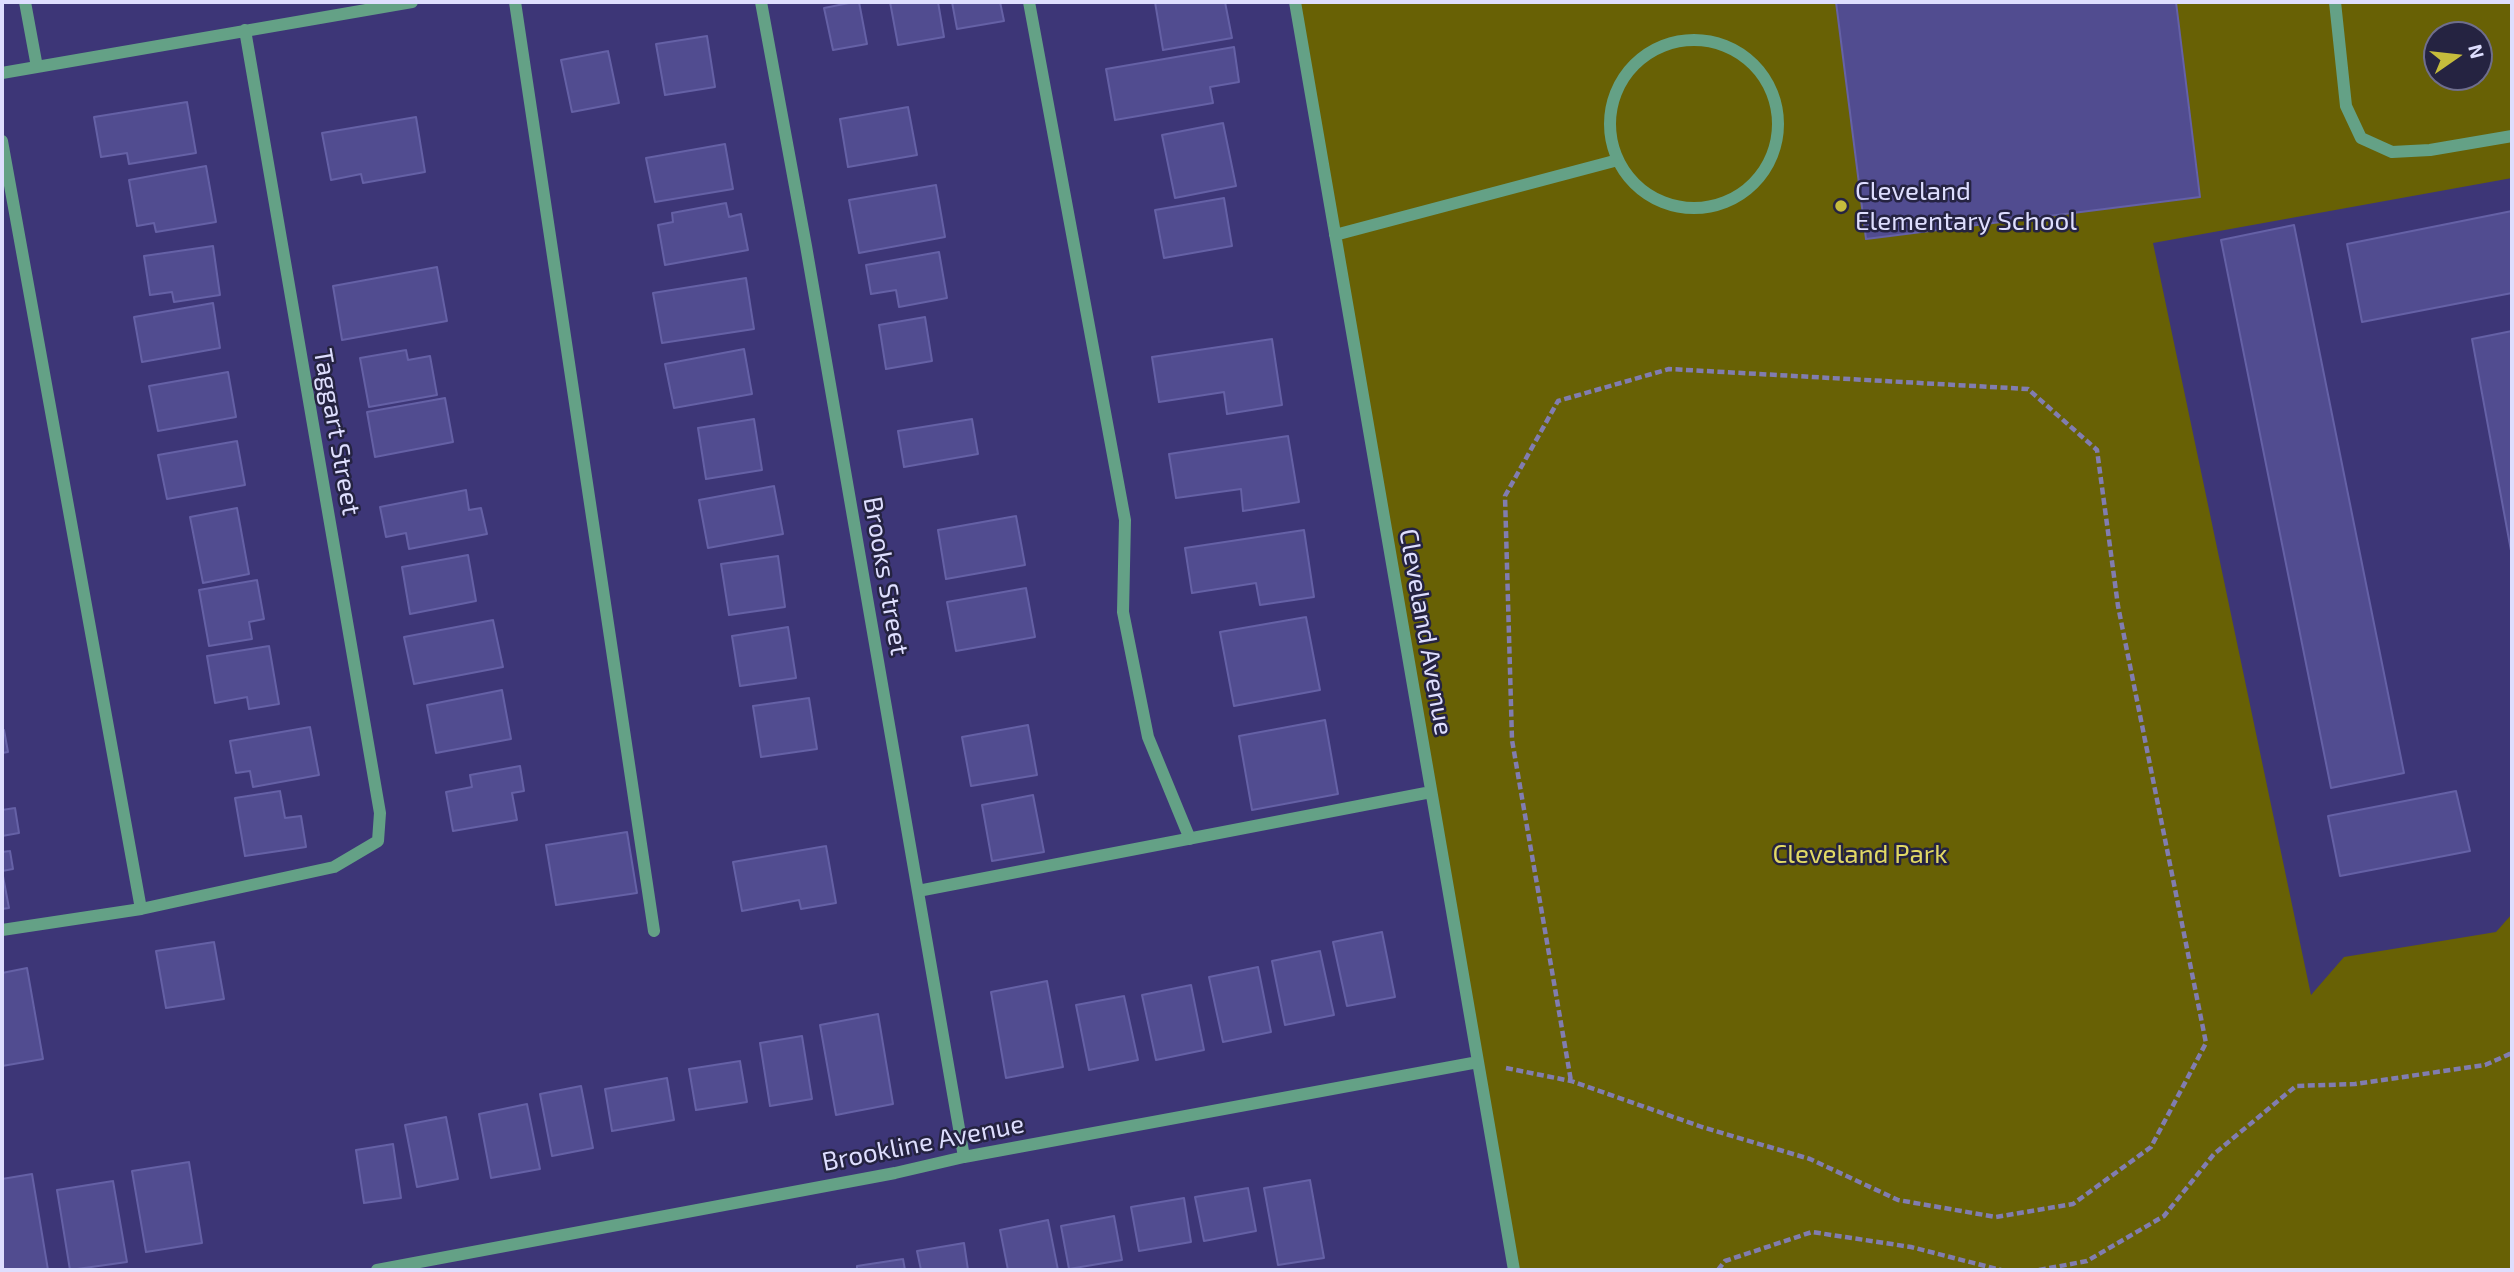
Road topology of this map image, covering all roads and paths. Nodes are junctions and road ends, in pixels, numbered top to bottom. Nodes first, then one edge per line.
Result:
1 (25, 2) edge
2 (412, 2) edge
3 (515, 2) edge
4 (761, 2) edge
5 (1028, 2) edge
6 (1295, 2) edge
7 (2335, 2) edge
8 (244, 30) junction
9 (37, 66) junction
10 (2, 73) edge
11 (2512, 136) edge
12 (2, 141) edge
13 (1618, 160) junction
14 (1335, 235) junction
15 (1431, 792) junction
16 (1190, 839) junction
17 (918, 891) junction
18 (141, 909) junction
19 (2, 929) edge
20 (654, 931) dead end
21 (2512, 1053) edge
22 (1478, 1062) junction
23 (1571, 1081) junction
24 (964, 1157) junction
25 (376, 1270) edge
26 (1514, 1270) edge
27 (1718, 1270) edge
28 (2001, 1270) edge
29 (2039, 1270) edge

1 - 9 street
2 - 8 street
3 - 20 street
4 - 17 street, Brooks Street
5 - 16 street
6 - 14 street, Cleveland Avenue
7 - 11 street
8 - 9 street
8 - 18 street, Taggart Street
9 - 10 street
12 - 18 street
13 - 13 street
13 - 14 street
14 - 15 street, Cleveland Avenue
15 - 16 street
15 - 22 street, Cleveland Avenue
16 - 17 street
17 - 24 street, Brooks Street
18 - 19 street
21 - 29 path
22 - 23 path
22 - 24 street, Brookline Avenue
22 - 26 street, Cleveland Avenue
23 - 23 path
24 - 25 street, Brookline Avenue
27 - 28 path

